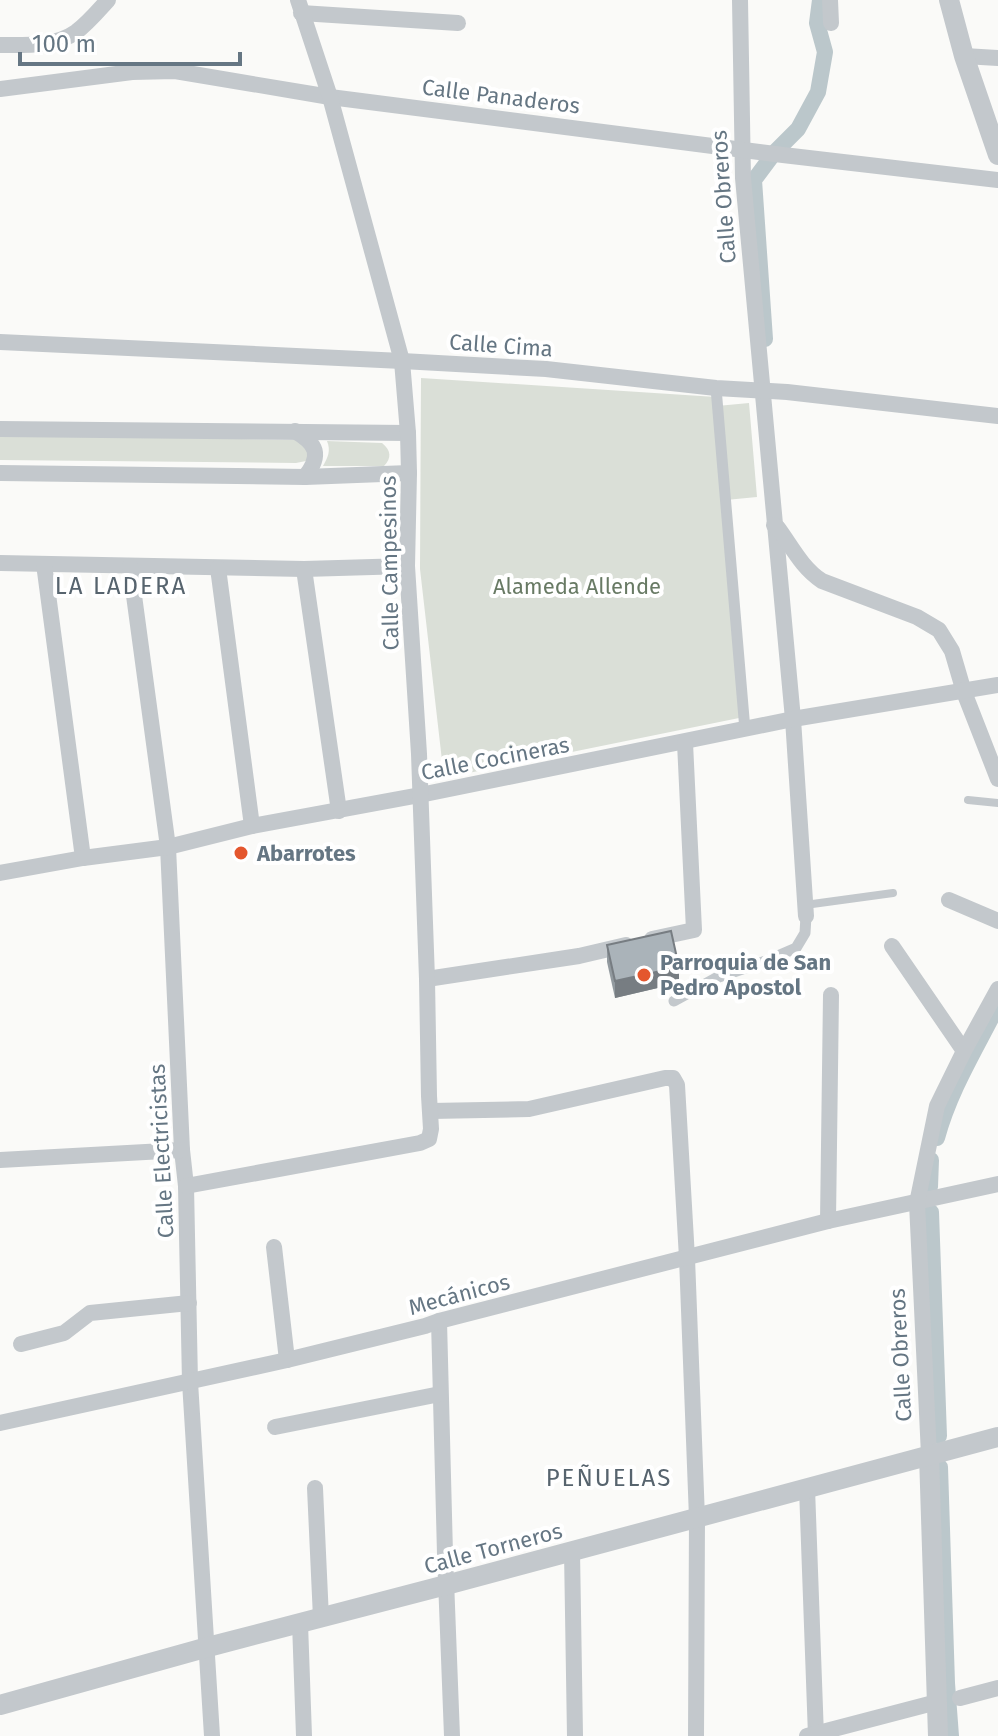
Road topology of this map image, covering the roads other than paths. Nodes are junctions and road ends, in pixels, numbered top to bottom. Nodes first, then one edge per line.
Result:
1 (108, 0) edge
2 (740, 0) edge
3 (830, 0) edge
4 (949, 0) edge
5 (299, 7) edge
6 (458, 23) dead end
7 (831, 23) dead end
8 (0, 45) edge
9 (964, 56) junction
10 (998, 58) edge
11 (0, 89) edge
12 (330, 97) junction
13 (742, 149) junction
14 (998, 155) edge
15 (998, 180) edge
16 (0, 342) edge
17 (402, 361) junction
18 (716, 388) junction
19 (764, 391) junction
20 (998, 416) edge
21 (0, 429) edge
22 (294, 431) junction
23 (408, 433) junction
24 (0, 473) edge
25 (409, 473) junction
26 (305, 477) junction
27 (774, 525) junction
28 (0, 563) edge
29 (44, 564) junction
30 (130, 566) junction
31 (407, 566) junction
32 (218, 568) junction
33 (304, 569) junction
34 (998, 685) edge
35 (964, 692) junction
36 (793, 719) junction
37 (745, 730) junction
38 (685, 743) junction
39 (998, 779) edge
40 (420, 795) junction
41 (968, 800) dead end
42 (998, 803) edge
43 (339, 811) junction
44 (252, 826) junction
45 (168, 847) junction
46 (83, 858) junction
47 (0, 873) edge
48 (893, 893) dead end
49 (949, 900) dead end
50 (806, 910) junction
51 (998, 921) edge
52 (892, 946) dead end
53 (427, 979) junction
54 (998, 989) edge
55 (831, 995) dead end
56 (674, 1001) dead end
57 (964, 1051) junction
58 (431, 1111) junction
59 (182, 1150) junction
60 (0, 1160) edge
61 (998, 1184) edge
62 (186, 1186) junction
63 (922, 1202) junction
64 (828, 1221) junction
65 (274, 1247) dead end
66 (687, 1258) junction
67 (189, 1303) junction
68 (439, 1321) junction
69 (21, 1344) dead end
70 (287, 1360) junction
71 (190, 1382) junction
72 (440, 1394) junction
73 (0, 1423) edge
74 (275, 1427) dead end
75 (998, 1438) edge
76 (929, 1455) junction
77 (315, 1488) dead end
78 (807, 1488) junction
79 (697, 1518) junction
80 (572, 1551) junction
81 (446, 1585) junction
82 (321, 1618) junction
83 (300, 1623) junction
84 (208, 1647) junction
85 (998, 1688) edge
86 (960, 1698) dead end
87 (937, 1702) junction
88 (0, 1705) edge
89 (812, 1735) edge
90 (212, 1736) edge
91 (304, 1736) edge
92 (452, 1736) edge
93 (575, 1736) edge
94 (696, 1736) edge
95 (938, 1736) edge

1 - 8 street
2 - 13 street, Calle Obreros
3 - 7 street
4 - 9 street
5 - 6 street
5 - 12 street, Calle Campesinos
9 - 10 street
9 - 14 street
11 - 12 street, Calle Panaderos
12 - 13 street, Calle Panaderos
12 - 17 street, Calle Campesinos
13 - 15 street, Calle Panaderos
13 - 19 street, Calle Obreros
16 - 17 street, Calle Cima
17 - 18 street, Calle Cima
17 - 23 street, Calle Campesinos
18 - 19 street, Calle Cima
18 - 37 street
19 - 20 street, Calle Cima
19 - 27 street, Calle Obreros
21 - 22 street
22 - 23 street
22 - 26 street
23 - 25 street, Calle Campesinos
24 - 26 street
25 - 26 street
25 - 31 street, Calle Campesinos
27 - 35 street
27 - 36 street, Calle Obreros
28 - 29 street
29 - 30 street
29 - 46 street
30 - 32 street
30 - 45 street, Calle Electricistas
31 - 33 street
31 - 40 street, Calle Campesinos
32 - 33 street
32 - 44 street
33 - 43 street
34 - 35 street, Calle Cocineras
35 - 36 street, Calle Cocineras
35 - 39 street
36 - 37 street, Calle Cocineras
36 - 50 street, Calle Obreros
37 - 38 street, Calle Cocineras
38 - 40 street, Calle Cocineras
38 - 53 street
40 - 43 street, Calle Cocineras
40 - 53 street, Calle Campesinos
41 - 42 lane
43 - 44 street, Calle Cocineras
44 - 45 street, Calle Cocineras
45 - 46 street, Calle Cocineras
45 - 59 street, Calle Electricistas
46 - 47 street, Calle Cocineras
48 - 50 lane
49 - 51 street
50 - 56 street
52 - 57 street
53 - 58 street, Calle Campesinos
54 - 57 street, Calle Obreros
55 - 64 street
57 - 63 street, Calle Obreros
58 - 62 street, Calle Campesinos
58 - 66 street
59 - 60 street
59 - 62 street, Calle Electricistas
61 - 63 street, Mecánicos
62 - 67 street, Calle Electricistas
63 - 64 street, Mecánicos
63 - 76 street, Calle Obreros
64 - 66 street, Mecánicos
65 - 70 street
66 - 68 street, Mecánicos
66 - 79 street
67 - 69 street
67 - 71 street, Calle Electricistas
68 - 70 street, Mecánicos
68 - 72 street
70 - 71 street, Mecánicos
71 - 73 street, Mecánicos
71 - 84 street, Calle Electricistas
72 - 74 street
72 - 81 street
75 - 76 street, Calle Torneros
76 - 78 street, Calle Torneros
76 - 87 street, Calle Obreros
77 - 82 street
78 - 79 street, Calle Torneros
78 - 89 street
79 - 80 street, Calle Torneros
79 - 94 street
80 - 81 street, Calle Torneros
80 - 93 street
81 - 82 street, Calle Torneros
81 - 92 street
82 - 83 street, Calle Torneros
83 - 84 street, Calle Torneros
83 - 91 street
84 - 88 street, Calle Torneros
84 - 90 street, Calle Electricistas
85 - 86 street
87 - 89 street
87 - 95 street, Calle Obreros

